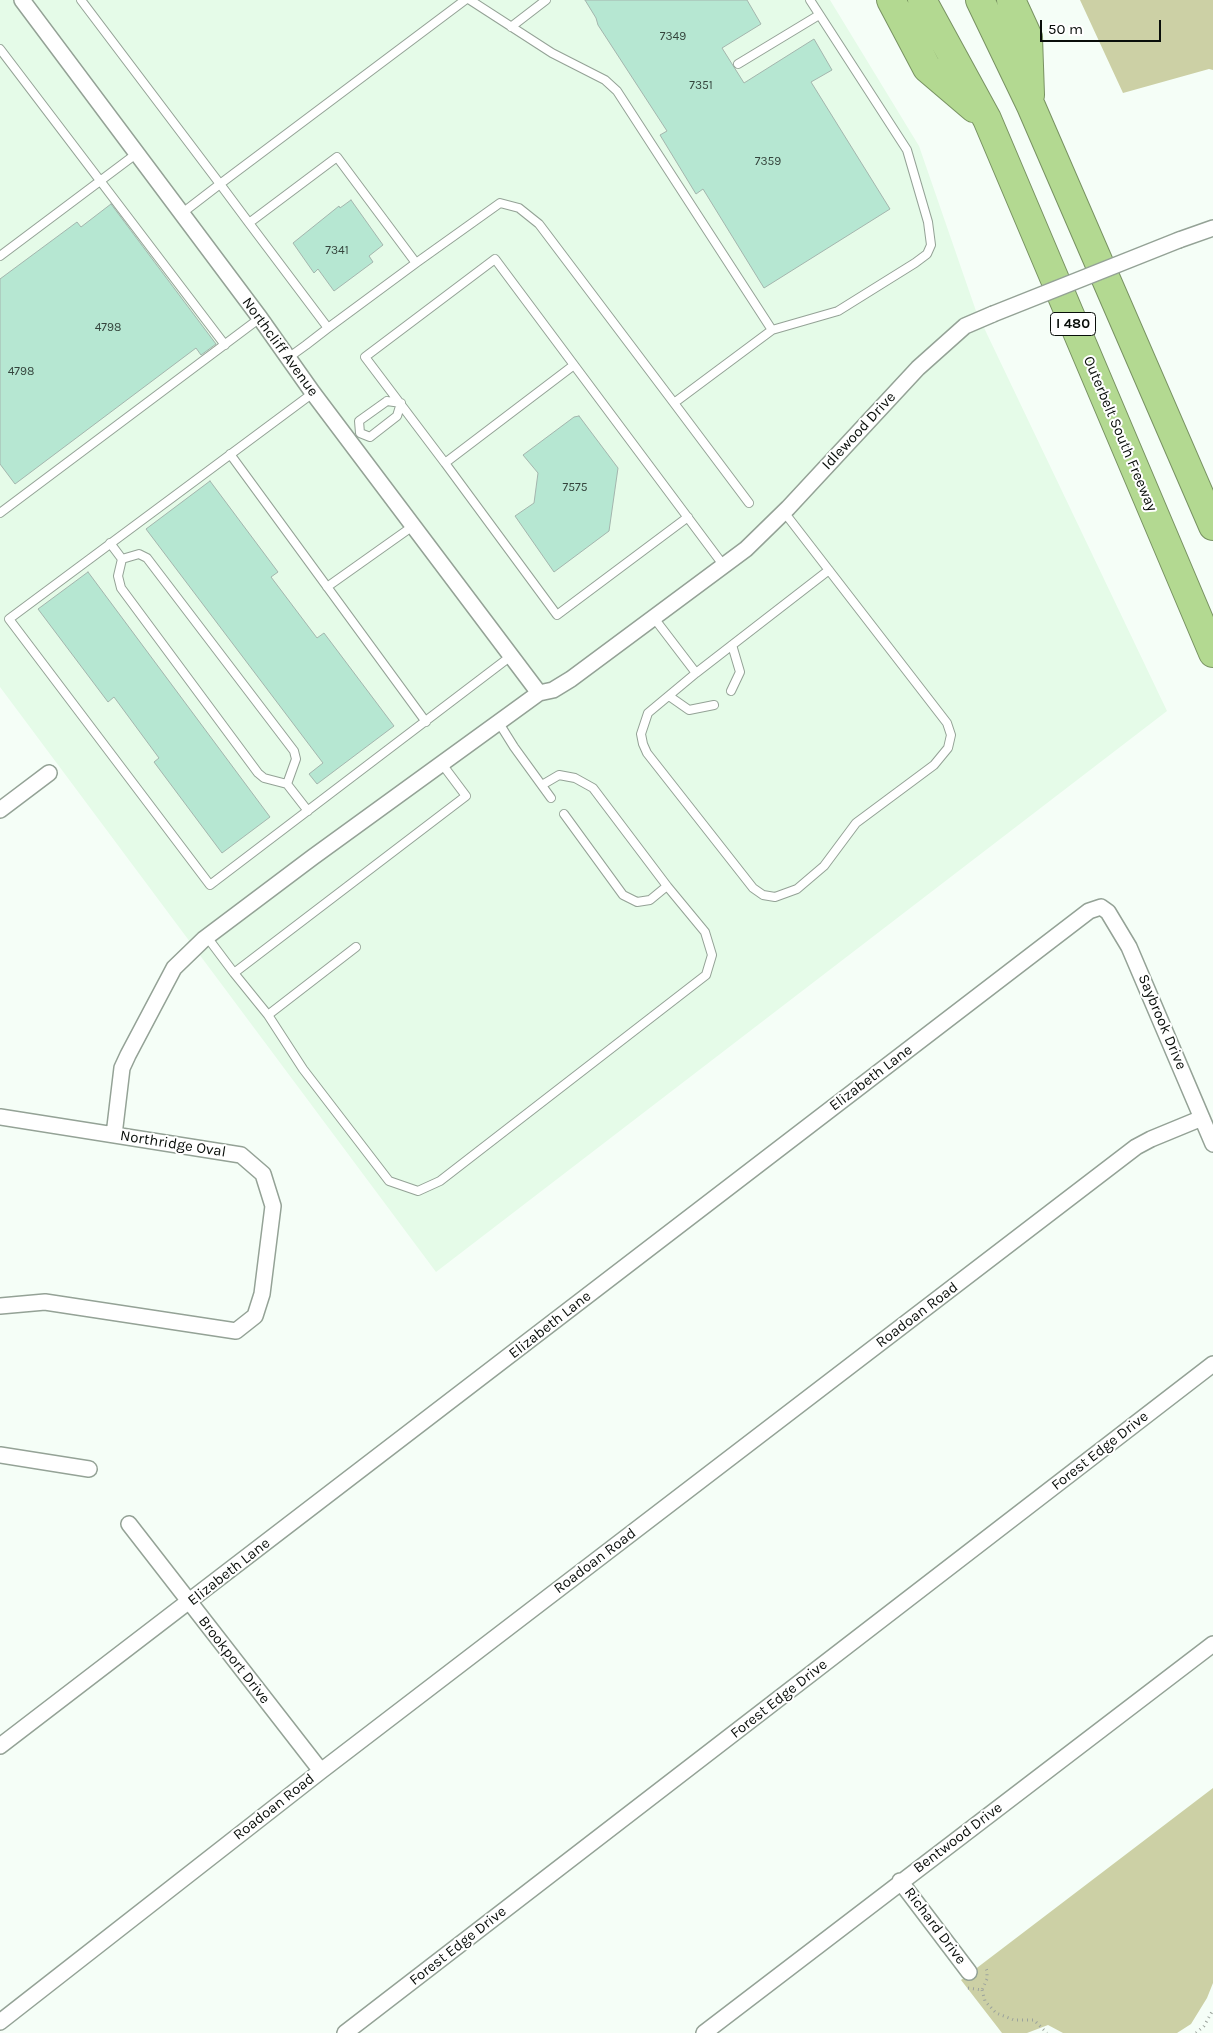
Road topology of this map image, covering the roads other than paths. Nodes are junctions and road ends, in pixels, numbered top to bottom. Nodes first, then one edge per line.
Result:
1 (22, 0) edge
2 (81, 0) edge
3 (465, 0) edge
4 (470, 0) edge
5 (546, 0) edge
6 (810, 0) edge
7 (891, 0) edge
8 (922, 0) edge
9 (980, 0) edge
10 (1011, 0) edge
11 (819, 15) junction
12 (511, 27) junction
13 (0, 49) edge
14 (738, 64) dead end
15 (1030, 106) junction
16 (987, 119) junction
17 (136, 154) junction
18 (101, 180) junction
19 (220, 184) junction
20 (181, 214) junction
21 (249, 223) junction
22 (1213, 228) edge
23 (0, 256) edge
24 (416, 263) junction
25 (260, 318) junction
26 (328, 328) junction
27 (772, 330) junction
28 (225, 345) junction
29 (288, 358) junction
30 (574, 365) junction
31 (313, 393) junction
32 (401, 403) junction
33 (674, 403) junction
34 (355, 437) junction
35 (230, 454) junction
36 (446, 463) junction
37 (749, 503) dead end
38 (784, 512) junction
39 (0, 513) edge
40 (688, 517) junction
41 (412, 526) junction
42 (1213, 526) edge
43 (110, 543) junction
44 (122, 559) junction
45 (724, 566) junction
46 (828, 570) junction
47 (327, 588) junction
48 (654, 618) junction
49 (732, 645) junction
50 (1213, 653) edge
51 (511, 656) junction
52 (696, 673) junction
53 (731, 691) dead end
54 (539, 693) junction
55 (669, 696) junction
56 (714, 705) dead end
57 (426, 722) junction
58 (499, 723) junction
59 (442, 764) junction
60 (49, 773) dead end
61 (287, 784) junction
62 (542, 786) junction
63 (551, 798) dead end
64 (0, 810) edge
65 (308, 811) junction
66 (564, 814) dead end
67 (667, 886) junction
68 (1101, 907) joint
69 (207, 937) junction
70 (356, 947) dead end
71 (234, 972) junction
72 (268, 1015) junction
73 (0, 1117) edge
74 (1202, 1118) junction
75 (114, 1135) junction
76 (1213, 1144) edge
77 (0, 1306) edge
78 (1213, 1364) edge
79 (0, 1456) edge
80 (88, 1469) dead end
81 (129, 1524) dead end
82 (189, 1602) junction
83 (1213, 1644) edge
84 (0, 1746) edge
85 (321, 1771) junction
86 (900, 1881) junction
87 (969, 1972) dead end
88 (0, 2022) edge
89 (345, 2033) edge
90 (704, 2033) edge

1 - 17 street, Northcliff Avenue
2 - 19 lane
3 - 19 lane
4 - 12 lane
5 - 12 lane
6 - 11 lane
7 - 16 highway
8 - 16 highway, Outerbelt South Freeway / I 480
9 - 15 highway
10 - 15 highway
11 - 14 lane
11 - 27 lane
12 - 27 lane
13 - 18 lane
15 - 42 highway
16 - 50 highway, Outerbelt South Freeway / I 480
17 - 18 lane
17 - 20 street, Northcliff Avenue
18 - 23 lane
18 - 28 lane
19 - 20 lane
19 - 21 lane
20 - 25 street, Northcliff Avenue
21 - 24 lane
21 - 26 lane
22 - 38 street, Idlewood Drive, bridge
24 - 26 lane
24 - 33 lane
25 - 28 lane
25 - 29 street, Northcliff Avenue
26 - 29 lane
27 - 33 lane
28 - 39 lane
29 - 31 street, Northcliff Avenue
30 - 32 lane
30 - 36 lane
30 - 40 lane
31 - 34 street, Northcliff Avenue
31 - 35 lane
32 - 34 lane
32 - 34 lane
32 - 36 lane
33 - 37 lane
34 - 41 street, Northcliff Avenue
35 - 43 lane
35 - 47 lane
36 - 40 lane
38 - 45 street, Idlewood Drive
38 - 46 lane
40 - 45 lane
41 - 47 lane
41 - 51 street, Northcliff Avenue
43 - 44 lane
43 - 65 lane
44 - 61 lane
44 - 61 lane
45 - 48 street, Idlewood Drive
46 - 49 lane
46 - 55 lane
47 - 57 lane
48 - 52 lane
48 - 54 street, Idlewood Drive
49 - 52 lane
49 - 53 lane
51 - 54 street, Northcliff Avenue
51 - 57 lane
52 - 55 lane
54 - 58 street, Idlewood Drive
55 - 56 lane
57 - 65 lane
58 - 59 street, Idlewood Drive
58 - 62 lane
59 - 69 street, Idlewood Drive
59 - 71 lane
60 - 64 street
61 - 65 lane
62 - 63 lane
62 - 67 lane
66 - 67 lane
67 - 72 lane
68 - 74 street, Saybrook Drive
68 - 82 street, Elizabeth Lane
69 - 71 lane
69 - 75 street, Idlewood Drive
70 - 72 lane
71 - 72 lane
73 - 75 street, Northridge Oval
74 - 76 street, Saybrook Drive
74 - 85 street, Roadoan Road
75 - 77 street, Northridge Oval
78 - 89 street, Forest Edge Drive
79 - 80 street
81 - 82 street, Brookport Drive
82 - 84 street, Elizabeth Lane
82 - 85 street, Brookport Drive
83 - 86 street, Bentwood Drive
85 - 88 street, Roadoan Road
86 - 87 street, Richard Drive
86 - 90 street, Bentwood Drive

